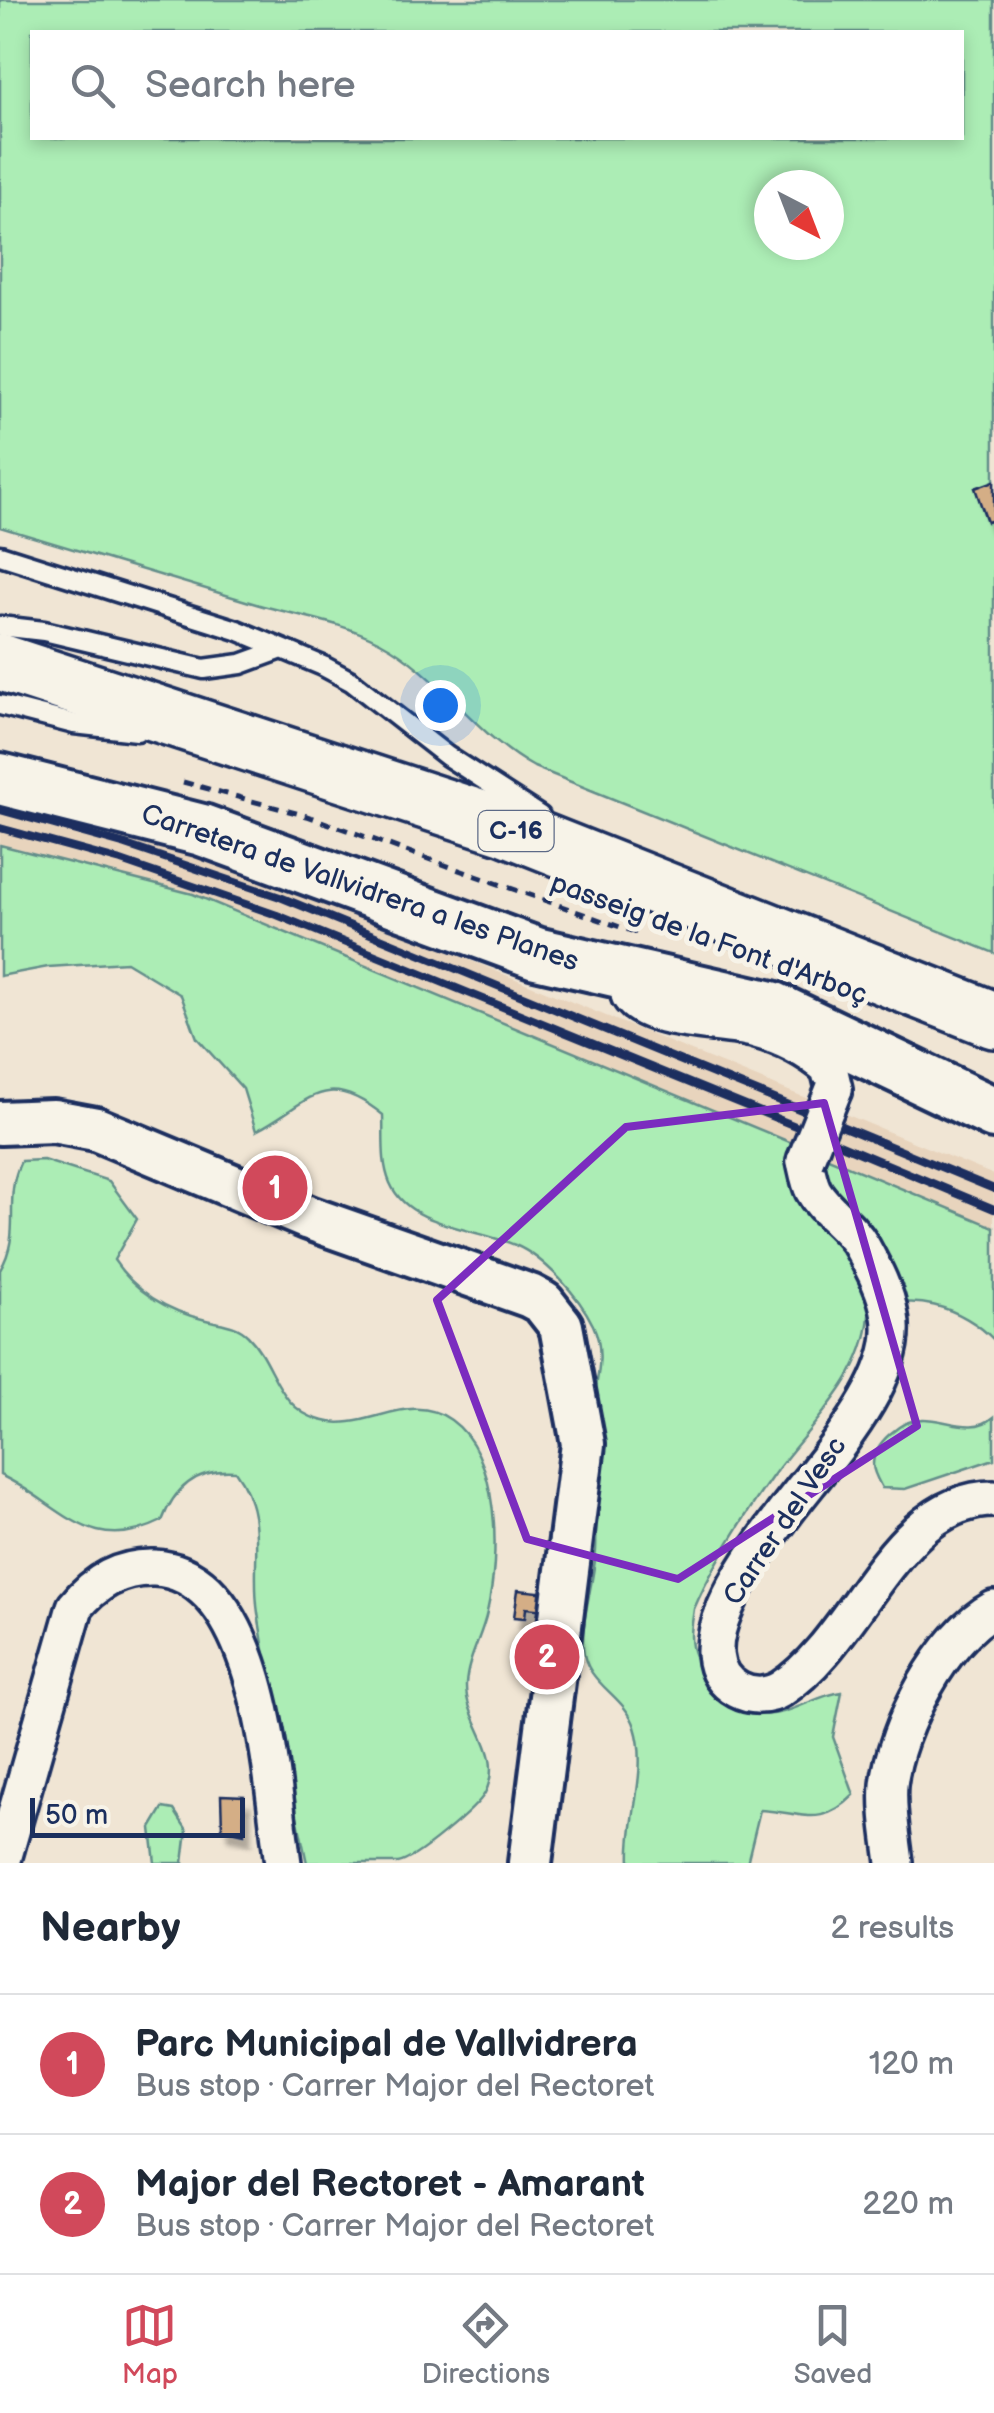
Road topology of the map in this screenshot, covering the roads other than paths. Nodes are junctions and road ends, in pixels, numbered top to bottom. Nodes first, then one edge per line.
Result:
1 (0, 555) edge
2 (0, 626) edge
3 (282, 649) junction
4 (0, 662) edge
5 (0, 705) edge
6 (258, 743) junction
7 (0, 779) edge
8 (615, 867) junction
9 (643, 958) junction
10 (994, 1020) edge
11 (994, 1112) edge
12 (0, 1123) edge
13 (994, 1499) edge
14 (994, 1609) edge
15 (2, 1863) edge
16 (282, 1863) edge
17 (530, 1863) edge
18 (894, 1863) edge

1 - 3 lane
2 - 3 lane
3 - 8 lane
4 - 6 highway, C-16
5 - 6 lane
6 - 8 highway, C-16
7 - 9 main road, Carretera de Vallvidrera a les Planes
8 - 10 highway, C-16
9 - 11 main road, Carretera de Vallvidrera a les Planes
9 - 13 street, Carrer del Vesc, bridge
12 - 17 street
14 - 18 street
15 - 16 street

